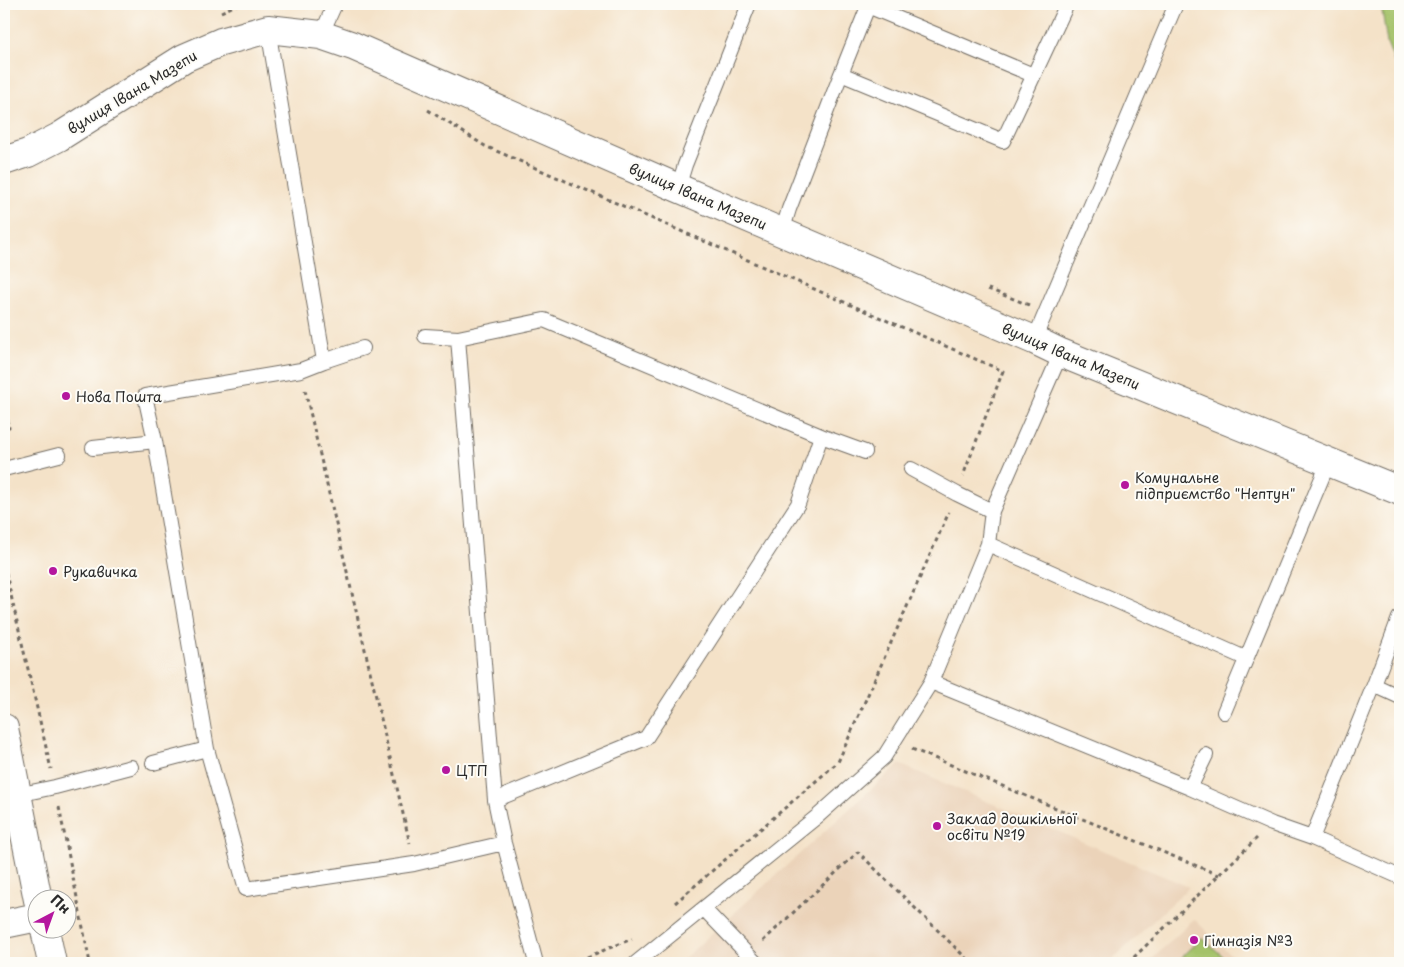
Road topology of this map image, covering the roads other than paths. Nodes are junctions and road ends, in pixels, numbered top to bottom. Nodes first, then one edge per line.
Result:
1 (335, 4) edge
2 (749, 4) edge
3 (1066, 4) edge
4 (1176, 4) edge
5 (868, 5) edge
6 (268, 30) junction
7 (321, 35) junction
8 (842, 74) junction
9 (1033, 75) junction
10 (4, 161) edge
11 (678, 188) junction
12 (782, 232) junction
13 (426, 336) dead end
14 (458, 338) junction
15 (1034, 340) junction
16 (363, 348) dead end
17 (1061, 353) junction
18 (324, 360) junction
19 (821, 436) junction
20 (155, 441) junction
21 (93, 448) dead end
22 (865, 452) dead end
23 (59, 456) dead end
24 (1329, 462) junction
25 (4, 469) edge
26 (911, 469) dead end
27 (1400, 492) edge
28 (992, 511) junction
29 (988, 544) junction
30 (1399, 618) dead end
31 (1245, 658) junction
32 (931, 682) junction
33 (1374, 685) junction
34 (1400, 697) edge
35 (1224, 712) dead end
36 (4, 728) edge
37 (207, 748) junction
38 (1206, 755) dead end
39 (152, 763) dead end
40 (131, 767) dead end
41 (1190, 788) junction
42 (17, 795) junction
43 (495, 800) junction
44 (1312, 838) junction
45 (504, 843) junction
46 (1400, 877) edge
47 (36, 890) edge
48 (704, 909) junction
49 (28, 919) edge
50 (4, 924) edge
51 (46, 940) edge
52 (752, 959) edge
53 (52, 963) edge
54 (536, 963) edge
55 (636, 963) edge

1 - 7 lane
2 - 11 lane
3 - 9 lane
4 - 15 lane
5 - 8 lane
5 - 9 lane
6 - 7 street, вулиця Івана Мазепи
6 - 10 street, вулиця Івана Мазепи
6 - 18 lane
7 - 11 street, вулиця Івана Мазепи
8 - 9 lane
8 - 12 lane
11 - 12 street, вулиця Івана Мазепи
12 - 15 street, вулиця Івана Мазепи
13 - 14 lane
14 - 19 lane
14 - 43 lane
15 - 17 street, вулиця Івана Мазепи
16 - 18 lane
17 - 24 street, вулиця Івана Мазепи
17 - 28 lane
18 - 20 lane
19 - 22 lane
19 - 43 lane
20 - 21 lane
20 - 37 lane
23 - 25 lane
24 - 27 street, вулиця Івана Мазепи
24 - 31 lane
26 - 28 lane
28 - 29 lane
29 - 31 lane
29 - 32 lane
30 - 33 lane
31 - 35 lane
32 - 41 lane
32 - 48 lane
33 - 34 lane
33 - 44 lane
36 - 42 street
37 - 39 lane
37 - 45 lane
38 - 41 lane
40 - 42 lane
41 - 44 lane
42 - 47 street
43 - 45 lane
44 - 46 lane
45 - 54 lane
48 - 52 lane
48 - 55 lane
49 - 50 street
51 - 53 street

